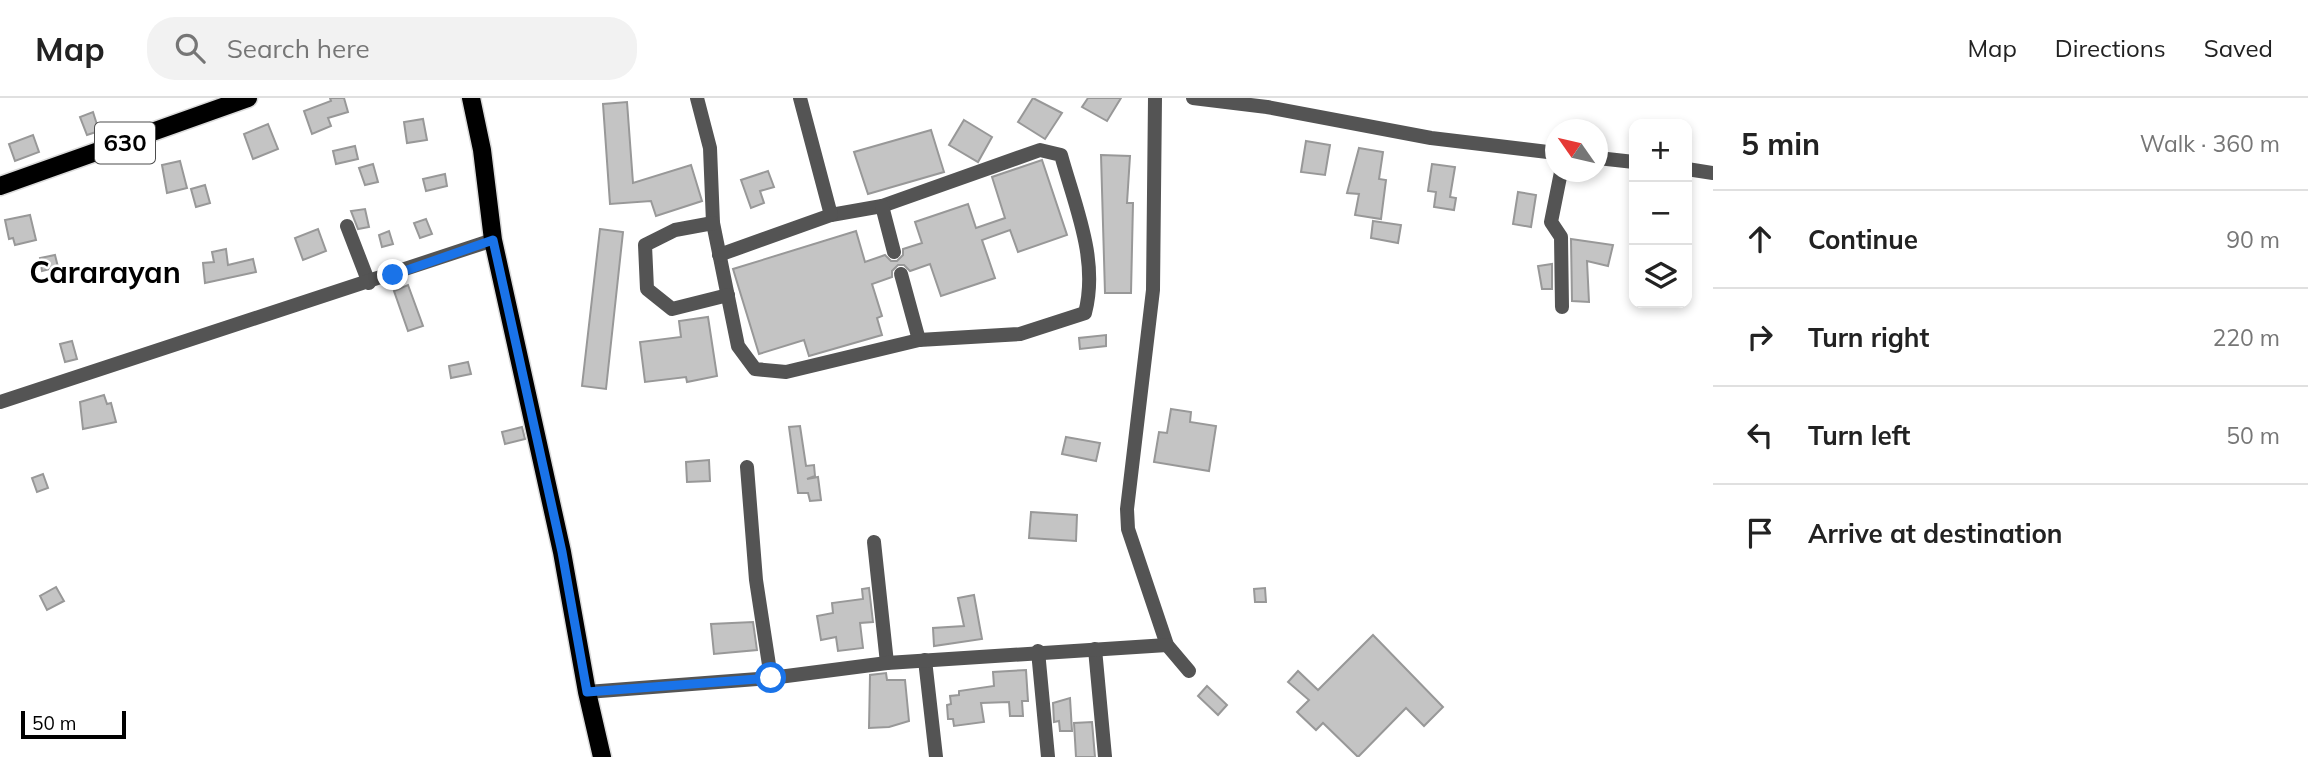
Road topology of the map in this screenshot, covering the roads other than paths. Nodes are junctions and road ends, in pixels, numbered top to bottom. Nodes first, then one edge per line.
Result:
1 (248, 98) edge
2 (471, 98) edge
3 (697, 98) edge
4 (800, 98) edge
5 (1155, 98) edge
6 (1194, 98) edge
7 (1545, 152) edge
8 (1608, 159) edge
9 (1629, 161) edge
10 (1692, 170) edge
11 (1713, 173) edge
12 (1559, 182) edge
13 (0, 186) edge
14 (882, 206) junction
15 (831, 215) junction
16 (713, 223) junction
17 (346, 226) dead end
18 (493, 240) junction
19 (894, 252) dead end
20 (719, 255) junction
21 (901, 274) dead end
22 (369, 283) junction
23 (728, 295) junction
24 (1562, 307) dead end
25 (919, 340) junction
26 (0, 401) edge
27 (747, 467) dead end
28 (874, 542) dead end
29 (1167, 645) junction
30 (1095, 649) junction
31 (1038, 651) junction
32 (925, 660) junction
33 (887, 663) junction
34 (1189, 671) dead end
35 (771, 678) junction
36 (587, 692) junction
37 (602, 757) edge
38 (936, 757) edge
39 (1048, 757) edge
40 (1105, 757) edge

1 - 13 main road, 630
2 - 18 main road
3 - 16 street
4 - 15 street
5 - 29 street
6 - 7 street
8 - 9 street
10 - 11 street
12 - 24 street
14 - 15 street
14 - 19 street
14 - 25 street
15 - 20 street
16 - 20 street
16 - 23 street
17 - 22 street
18 - 22 street
18 - 36 main road
20 - 23 street
21 - 25 street
22 - 26 street
23 - 25 street
27 - 35 street
28 - 33 street
29 - 30 street
29 - 34 street
30 - 31 street
30 - 40 street
31 - 32 street
31 - 39 street
32 - 33 street
32 - 38 street
33 - 35 street
35 - 36 street
36 - 37 main road

